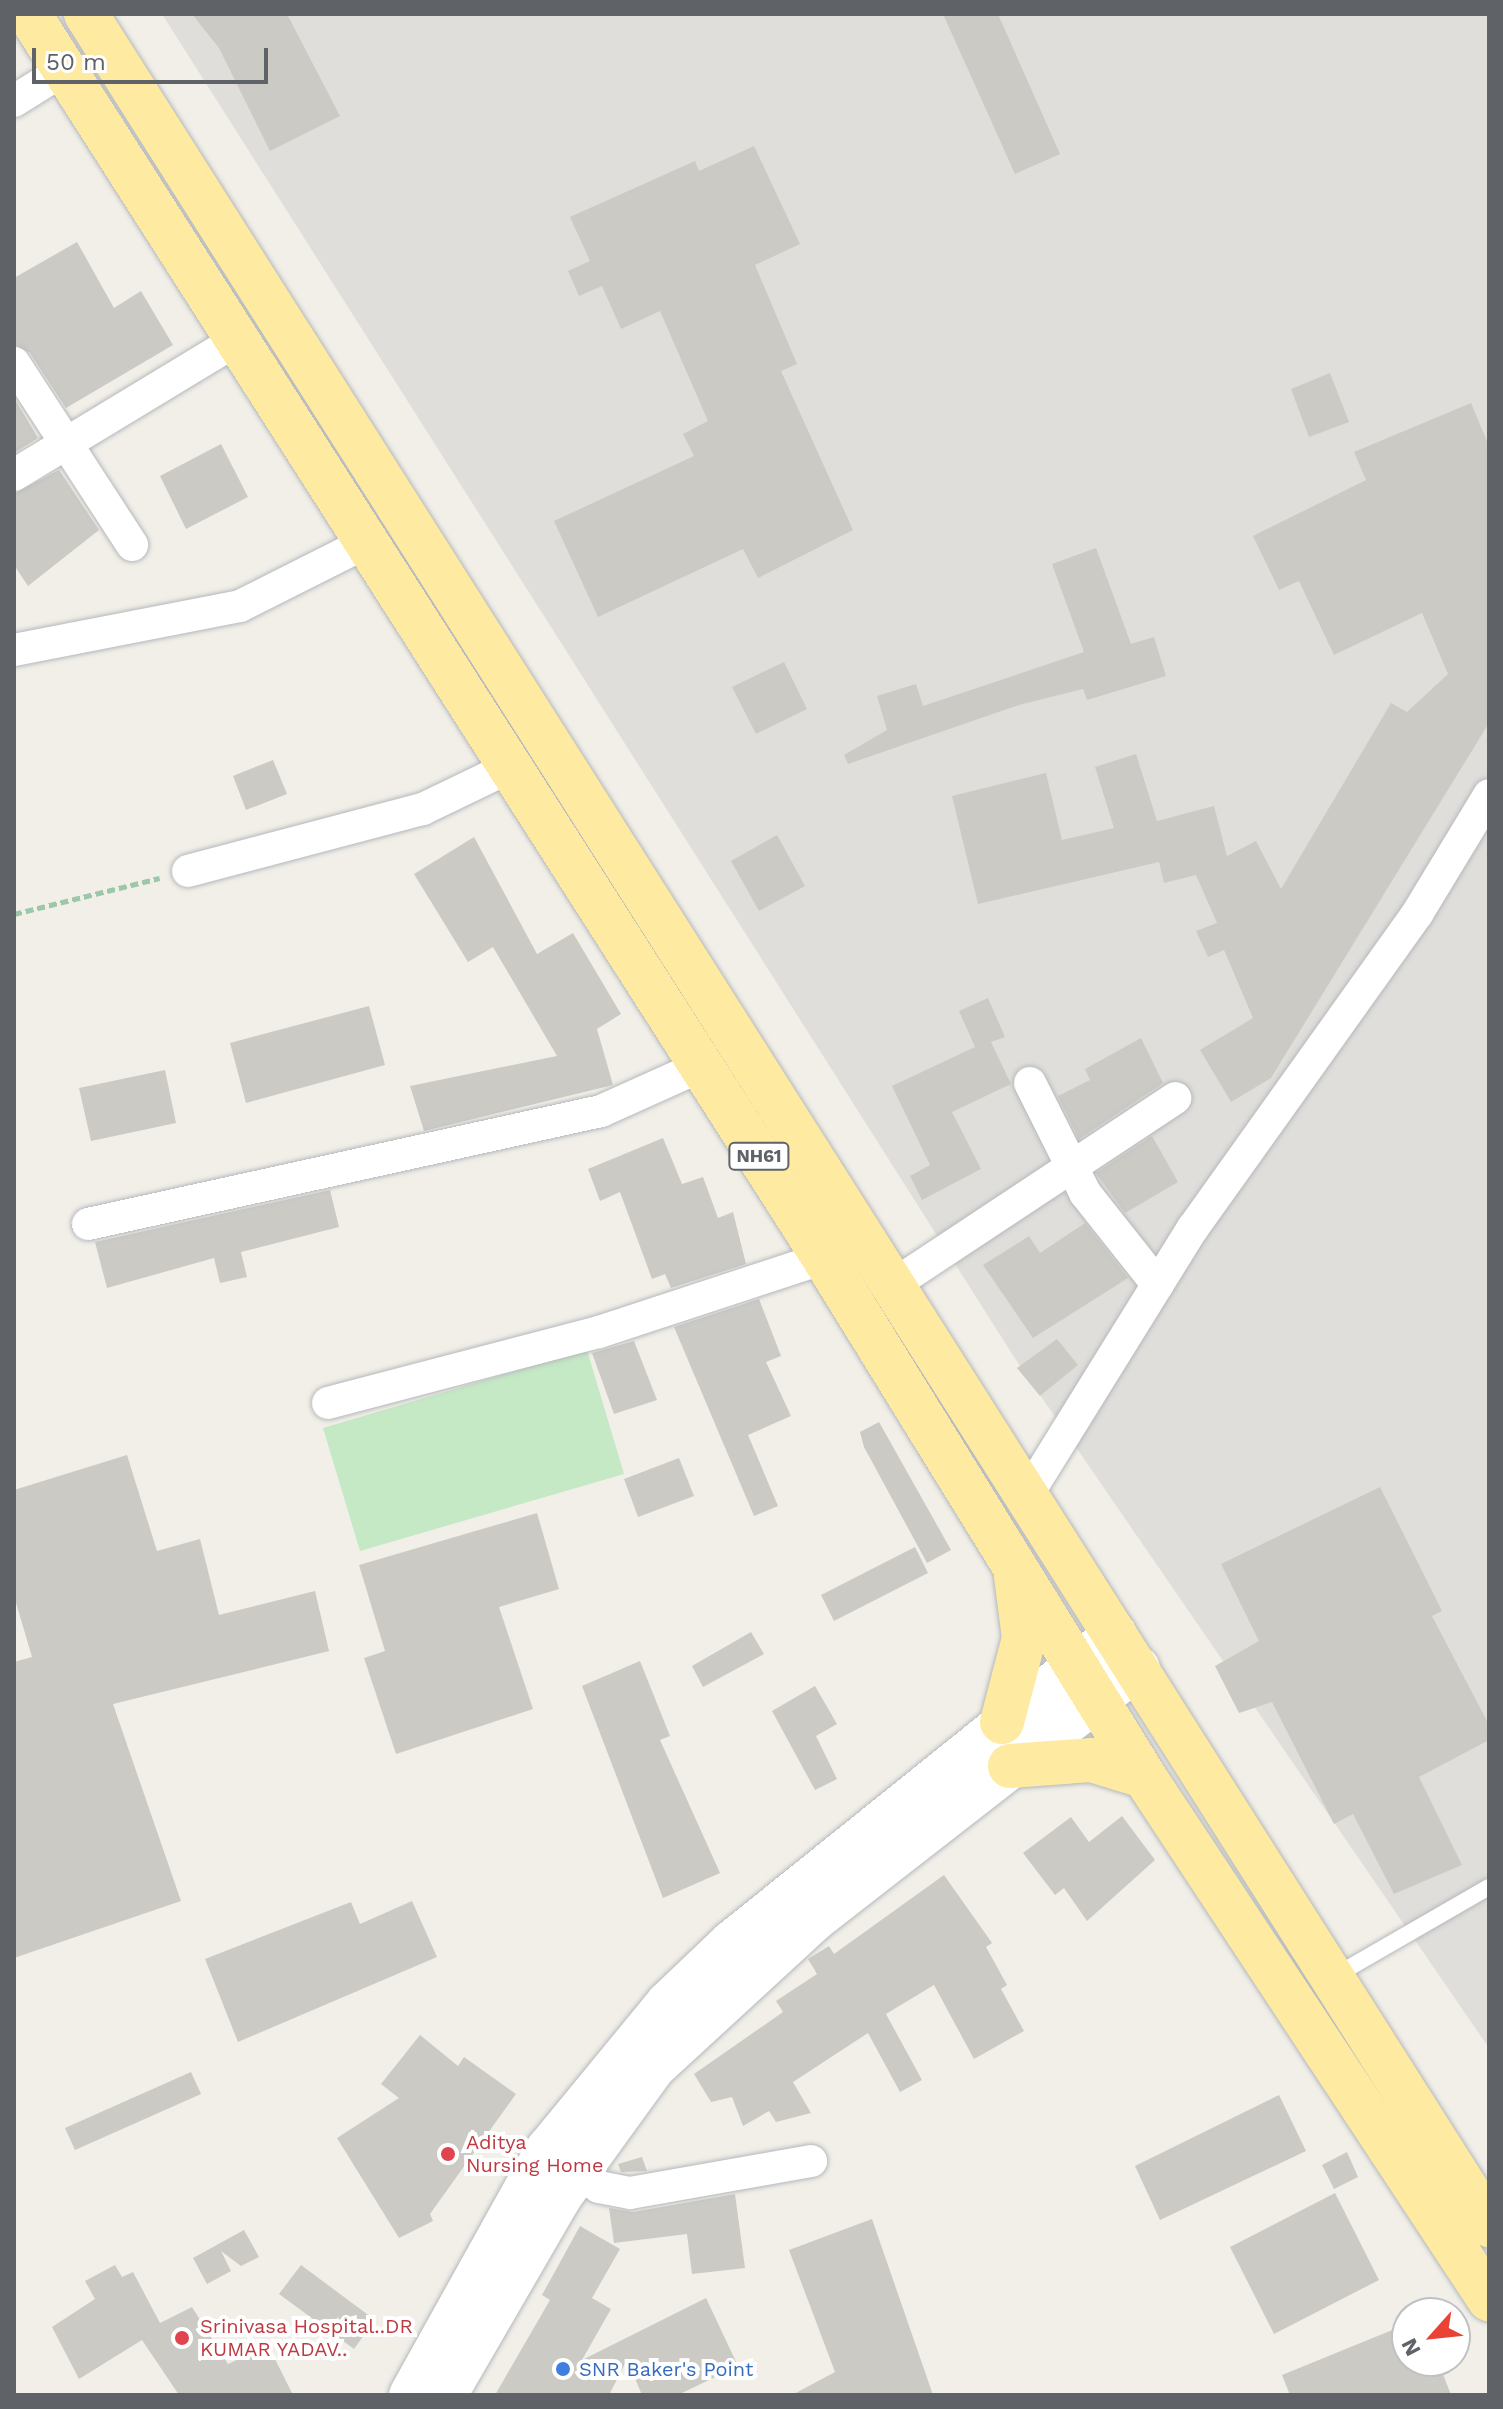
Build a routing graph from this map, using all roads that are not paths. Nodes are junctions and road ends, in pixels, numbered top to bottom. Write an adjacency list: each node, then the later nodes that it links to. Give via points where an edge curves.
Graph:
1 (29, 14): 3 (highway, NH61)
2 (86, 14): 21 (highway, NH61)
3 (65, 69): 4 (street); 5 (highway, NH61)
4 (14, 101)
5 (237, 340): 7 (street); 9 (highway, NH61)
6 (14, 363): 7 (street)
7 (64, 445): 8 (street); 10 (street)
8 (14, 475)
9 (367, 542): 11 (street, via 240,606); 12 (highway, NH61)
10 (132, 545)
11 (14, 650)
12 (510, 767): 14 (street, via 423,809); 15 (highway, NH61)
13 (1489, 795): 22 (street, via 1417,914)
14 (188, 871)
15 (701, 1066): 19 (street, via 601,1111); 20 (highway, NH61)
16 (1030, 1083): 18 (street)
17 (1175, 1098): 18 (street)
18 (1070, 1167): 21 (street); 22 (street)
19 (88, 1224)
20 (824, 1258): 23 (street, via 599,1332); 25 (highway, NH61)
21 (896, 1283): 24 (highway, NH61)
22 (1158, 1285): 24 (street)
23 (328, 1403)
24 (1029, 1492): 26 (highway, NH61)
25 (1010, 1555): 27 (highway, NH61); 28 (highway, via 1024,1638)
26 (1127, 1650): 27 (street); 32 (highway, NH61)
27 (1087, 1680): 28 (street); 29 (street); 30 (highway, NH61)
28 (1002, 1722): 33 (street)
29 (1010, 1766): 30 (highway, via 1091,1760); 33 (street)
30 (1144, 1776): 35 (highway, NH61)
31 (1489, 1887): 32 (lane)
32 (1332, 1978): 34 (highway, NH61)
33 (717, 1980): 36 (street, via 655,2067)
34 (1363, 2028): 35 (highway); 38 (highway, NH61)
35 (1327, 2051): 39 (highway, NH61)
36 (562, 2161): 37 (street, via 630,2193); 40 (street); 41 (street)
37 (811, 2161)
38 (1489, 2225)
39 (1489, 2299)
40 (410, 2395)
41 (446, 2395)

